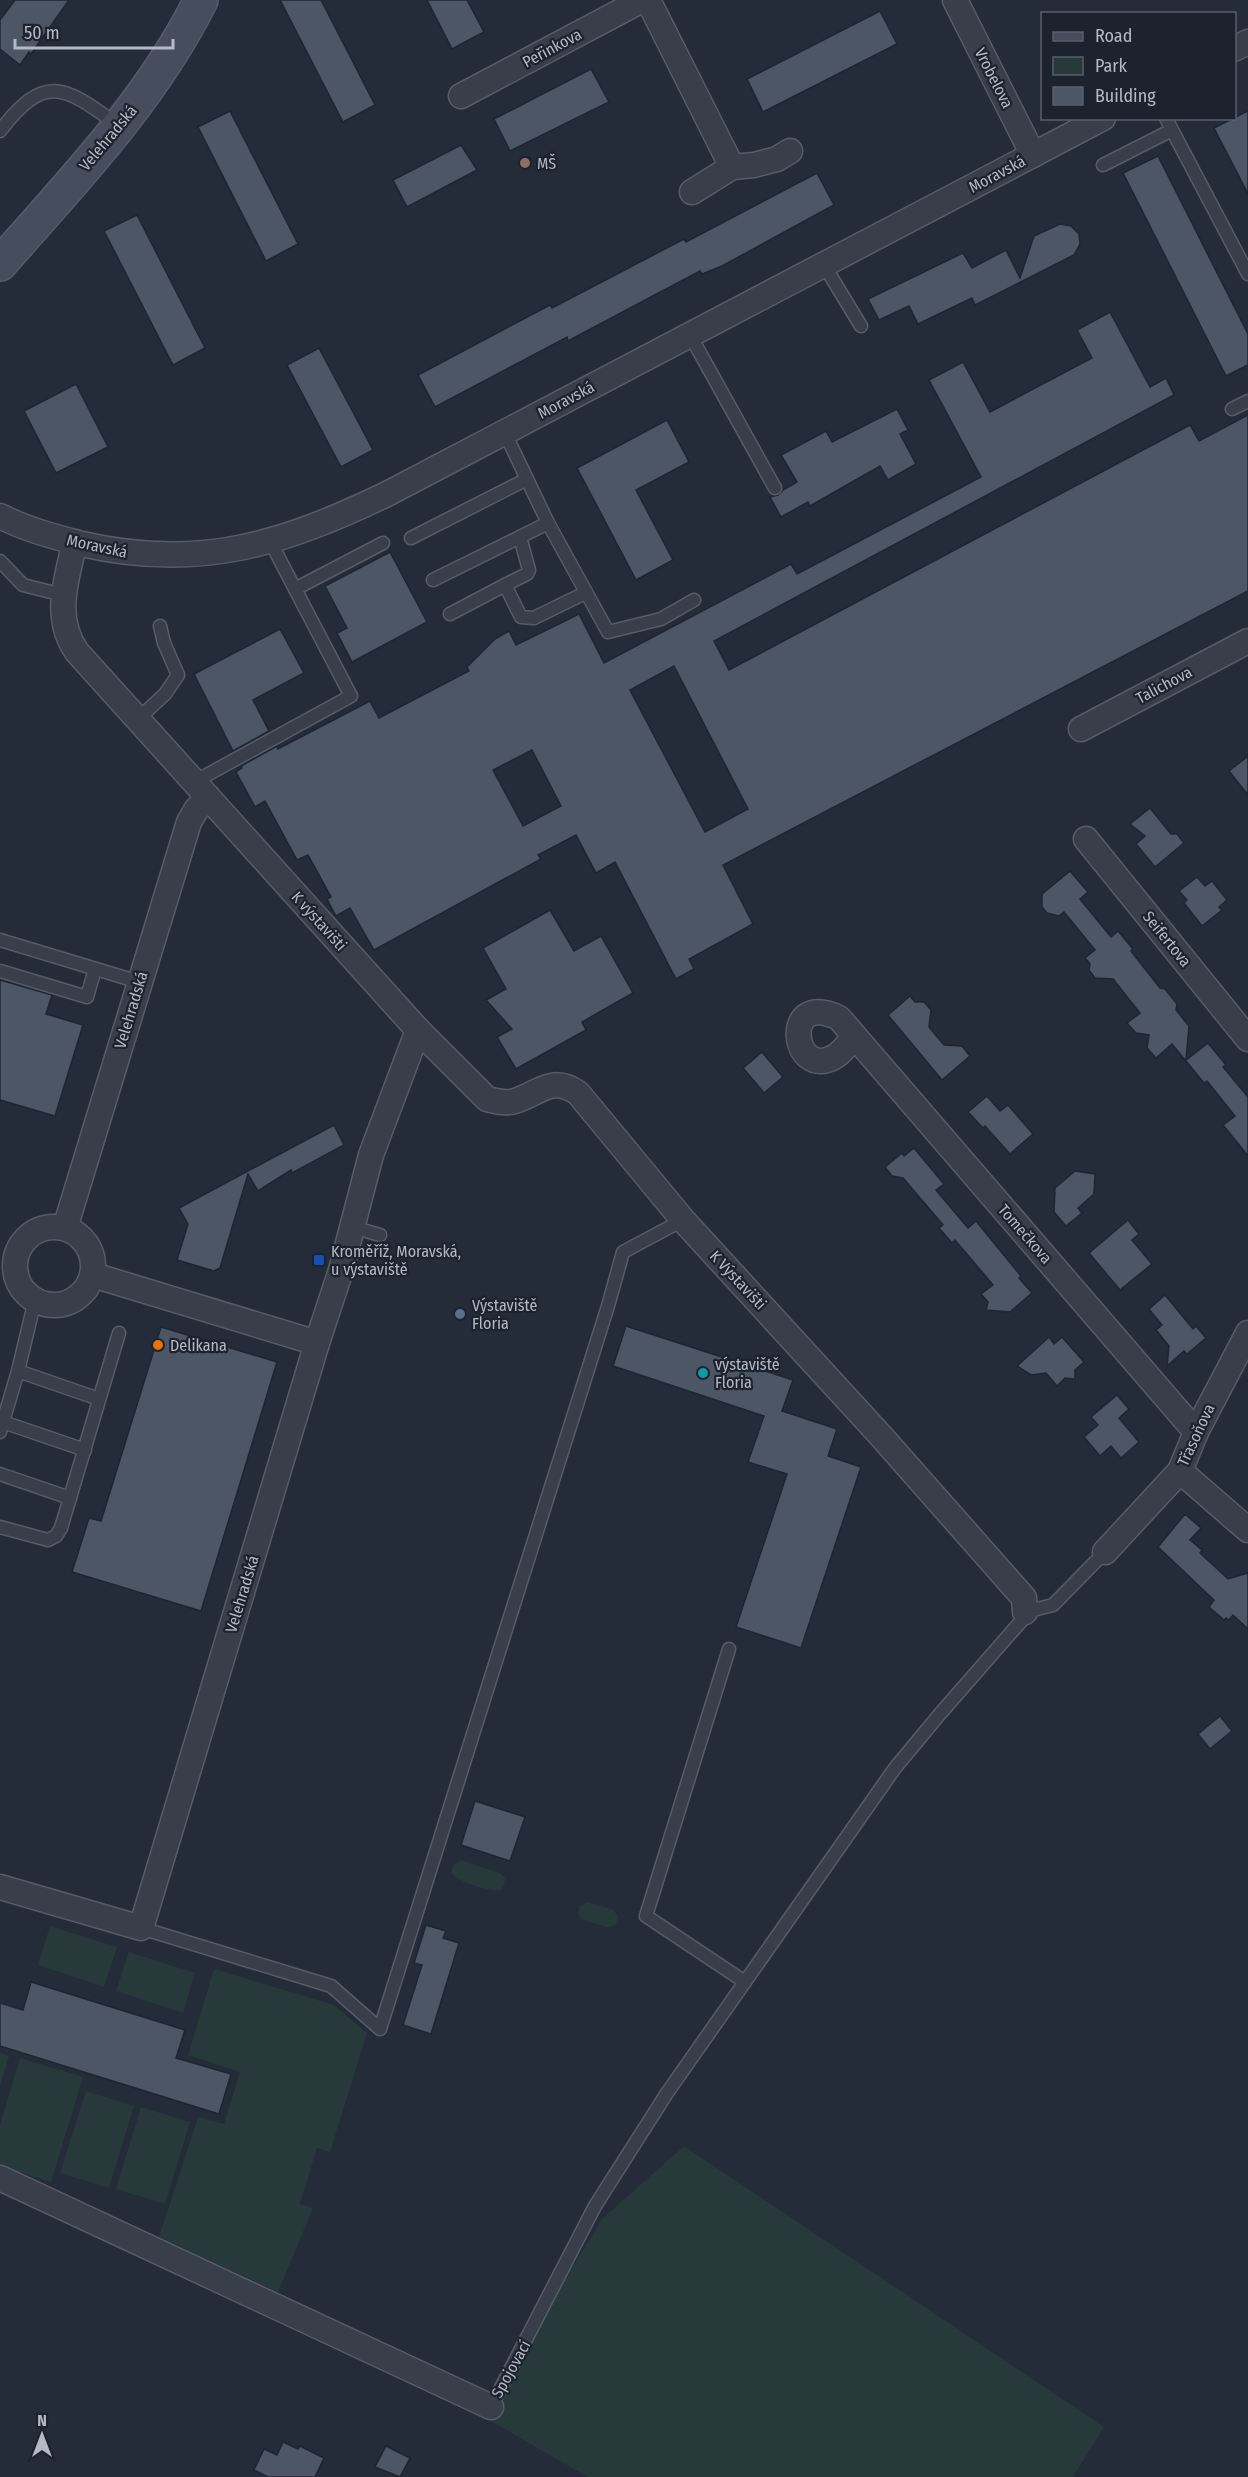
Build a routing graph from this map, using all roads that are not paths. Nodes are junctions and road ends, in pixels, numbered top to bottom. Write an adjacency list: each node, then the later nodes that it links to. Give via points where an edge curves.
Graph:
1 (201, 0): 8 (main road, Velehradská, via 152,85)
2 (642, 0): 5 (street, Peřinkova)
3 (648, 0): 13 (street)
4 (955, 0): 11 (street, Vrobelova)
5 (461, 96)
6 (1099, 120): 11 (street, Moravská)
7 (1169, 124): 12 (lane); 17 (lane)
8 (119, 126): 9 (lane, via 75,96 53,91 21,104); 15 (main road, Velehradská)
9 (0, 131)
10 (790, 152): 13 (street, via 754,165)
11 (1033, 155): 16 (street, Moravská)
12 (1103, 165)
13 (732, 167): 14 (street)
14 (692, 192)
15 (0, 264)
16 (824, 265): 18 (lane); 19 (street, Moravská)
17 (1248, 274)
18 (861, 326)
19 (690, 335): 22 (street, Moravská); 24 (lane)
20 (1248, 400): 21 (lane)
21 (1232, 409)
22 (505, 433): 23 (lane); 29 (street, Moravská, via 341,516)
23 (527, 479): 26 (lane); 28 (lane)
24 (775, 488)
25 (0, 516): 30 (street, Moravská)
26 (548, 523): 27 (lane); 36 (lane)
27 (520, 537): 33 (lane); 34 (lane, via 528,574)
28 (411, 538)
29 (270, 541): 30 (street, Moravská, via 181,556 129,553); 35 (lane)
30 (75, 542): 37 (street, K výstavišti)
31 (383, 543): 35 (lane)
32 (0, 561): 37 (lane, via 23,585)
33 (433, 580)
34 (505, 585): 36 (lane, via 521,617 534,618); 39 (lane)
35 (295, 590): 44 (lane, via 351,696)
36 (585, 593): 38 (lane, via 608,632 660,619)
37 (63, 595): 42 (street, K výstavišti, via 62,611 69,640)
38 (694, 600)
39 (450, 614)
40 (160, 626): 42 (lane, via 178,675 165,694)
41 (1248, 641): 43 (street, Talichova)
42 (137, 720): 44 (street, K výstavišti)
43 (1081, 729)
44 (201, 790): 49 (street, Velehradská); 50 (street, K výstavišti)
45 (1086, 839): 52 (street, Seifertova)
46 (0, 940): 47 (lane)
47 (95, 969): 48 (lane, via 87,996); 49 (lane)
48 (0, 971)
49 (139, 982): 55 (street, Velehradská)
50 (418, 1030): 53 (street, K Výstavišti, via 487,1099 514,1101 547,1085 568,1086 578,1093); 54 (street, via 371,1155)
51 (855, 1037): 66 (street, Tomečkova)
52 (1248, 1039)
53 (683, 1220): 74 (street, K Výstavišti, via 1024,1598); 77 (lane, via 623,1252 380,2029 331,1986)
54 (352, 1227): 56 (lane); 62 (street)
55 (65, 1228): 57 (street, via 37,1230); 58 (street, via 89,1246 94,1260)
56 (380, 1235)
57 (9, 1249): 59 (street, via 16,1279)
58 (93, 1275): 59 (street, via 87,1289 63,1305); 62 (street)
59 (34, 1300): 63 (lane)
60 (119, 1333): 64 (lane)
61 (1248, 1333): 66 (street, Třasoňova)
62 (317, 1343): 77 (street, Velehradská)
63 (18, 1371): 64 (lane); 65 (lane)
64 (99, 1399): 67 (lane)
65 (1, 1427): 67 (lane)
66 (1196, 1432): 68 (street, Třasoňova)
67 (85, 1450): 70 (lane)
68 (1180, 1471): 72 (street); 73 (street, Třasoňova)
69 (0, 1474): 70 (lane)
70 (70, 1498): 71 (lane, via 61,1528 48,1540)
71 (0, 1527)
72 (1248, 1530)
73 (1105, 1552): 74 (lane, via 1053,1605)
74 (1025, 1612): 78 (lane, Spojovací, via 896,1768)
75 (729, 1649): 78 (lane, via 646,1916)
76 (0, 1887): 77 (street)
77 (141, 1928)
78 (745, 1982): 80 (lane, Spojovací, via 667,2093 595,2206)
79 (0, 2178): 80 (street)
80 (491, 2407)

